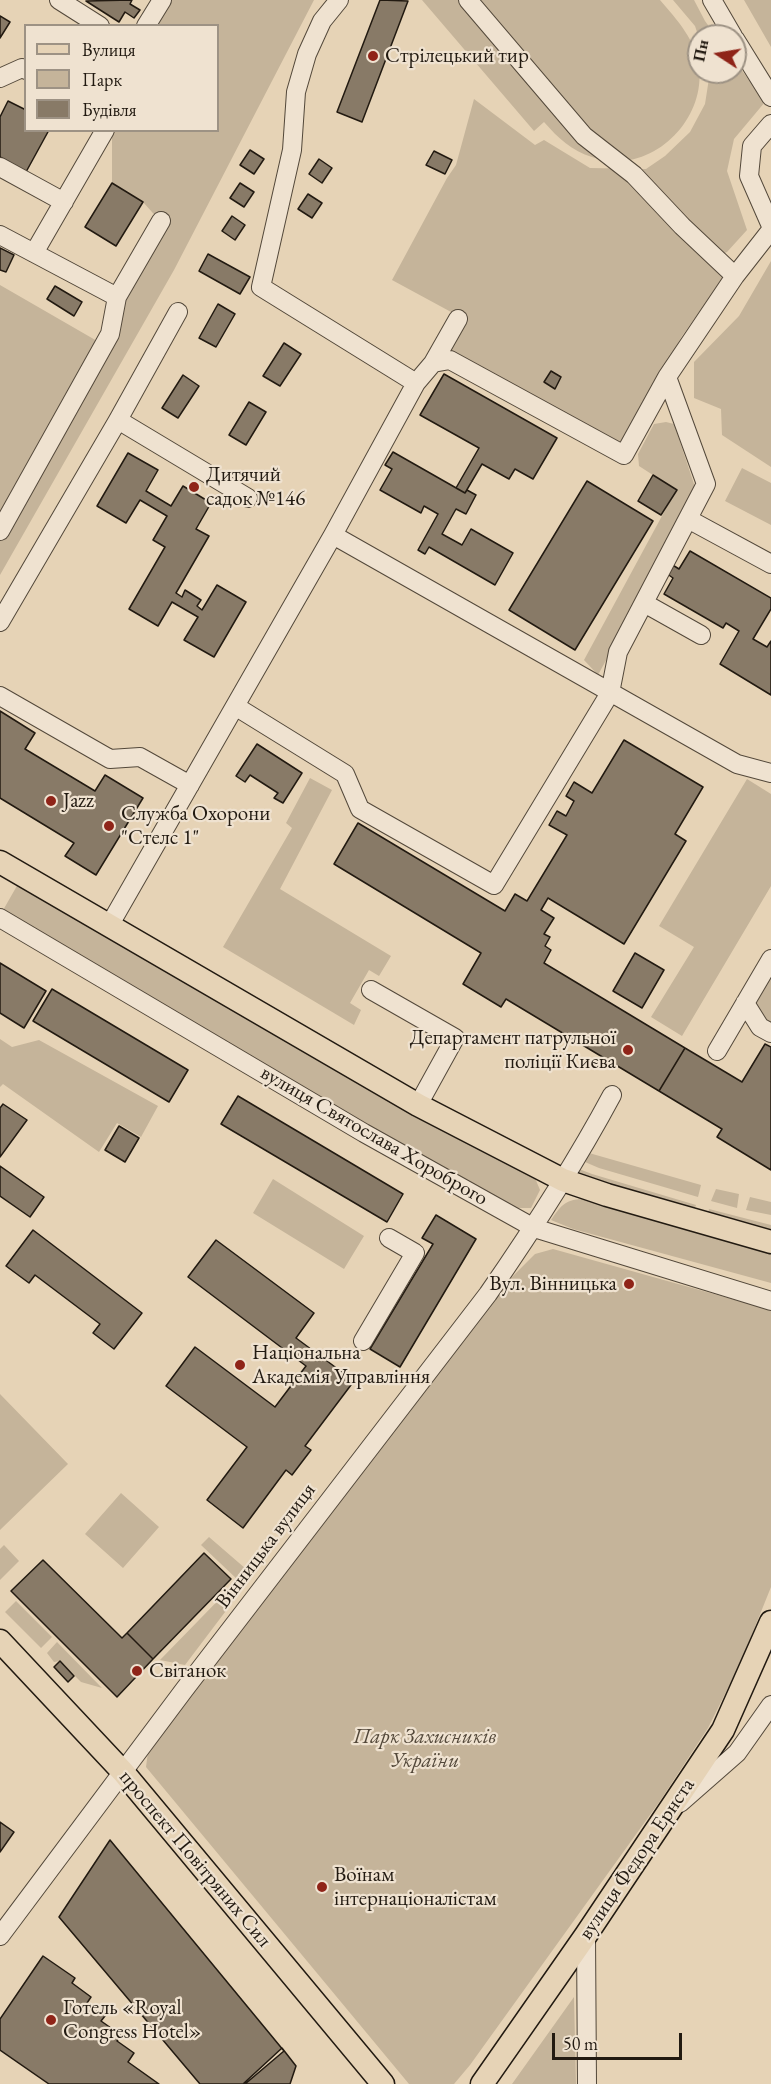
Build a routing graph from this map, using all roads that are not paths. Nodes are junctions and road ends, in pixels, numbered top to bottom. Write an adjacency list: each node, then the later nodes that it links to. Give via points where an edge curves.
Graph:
1 (59, 0): 6 (street)
2 (162, 0): 7 (street)
3 (339, 0): 28 (street, via 322,21 306,54 296,92 290,161 261,287)
4 (468, 0): 22 (street, via 584,136 634,175)
5 (712, 0): 8 (street)
6 (97, 24)
7 (147, 24)
8 (726, 24)
9 (747, 59): 12 (street)
10 (24, 69): 11 (street)
11 (0, 78)
12 (771, 97)
13 (771, 124): 18 (street, via 752,146 749,176)
14 (104, 132): 16 (street)
15 (0, 167): 16 (street)
16 (64, 202): 21 (street)
17 (160, 221): 23 (street)
18 (771, 226)
19 (771, 230): 22 (street)
20 (0, 235): 21 (street)
21 (34, 253): 23 (street)
22 (735, 276): 27 (street)
23 (117, 297): 32 (street, via 110,334)
24 (178, 312): 29 (street)
25 (458, 319): 26 (street)
26 (433, 363): 27 (street, via 450,360 624,455); 28 (street)
27 (667, 377): 31 (street, via 706,484)
28 (416, 383): 33 (street)
29 (118, 420): 30 (street); 36 (street)
30 (248, 498)
31 (688, 519): 34 (street); 35 (street)
32 (0, 531)
33 (333, 535): 38 (street); 40 (street)
34 (771, 564)
35 (644, 603): 37 (street); 38 (street, via 618,652)
36 (0, 622)
37 (701, 635)
38 (610, 693): 40 (street, via 494,885 360,809 345,774 298,735); 41 (street, via 737,765)
39 (0, 696): 42 (street, via 110,759 140,758)
40 (235, 706): 42 (street)
41 (771, 773)
42 (190, 785): 45 (street)
43 (0, 862): 45 (main road)
44 (0, 918): 54 (street, вулиця Святослава Хороброго, via 364,1133)
45 (109, 926): 52 (main road)
46 (771, 959): 48 (street)
47 (371, 990): 52 (street, via 455,1038)
48 (745, 1003): 49 (street, via 760,1027); 50 (street)
49 (771, 1033)
50 (717, 1051)
51 (612, 1095): 53 (street, Вінницька вулиця)
52 (418, 1104): 53 (main road)
53 (563, 1180): 54 (street, Вінницька вулиця); 56 (main road)
54 (534, 1228): 57 (street, вулиця Святослава Хороброго); 62 (street, Вінницька вулиця, via 488,1294)
55 (389, 1238): 58 (street, via 415,1253)
56 (771, 1242)
57 (771, 1301)
58 (363, 1341)
59 (771, 1622): 63 (main road, вулиця Федора Ернста, via 723,1730)
60 (0, 1641): 62 (main road, проспект Повітряних Сил)
61 (771, 1705): 63 (street, via 737,1753)
62 (123, 1772): 65 (street, Вінницька вулиця); 66 (main road, проспект Повітряних Сил)
63 (669, 1812): 64 (main road, вулиця Федора Ернста)
64 (586, 1935): 67 (main road, вулиця Федора Ернста); 68 (street)
65 (0, 1936)
66 (383, 2084)
67 (482, 2084)
68 (587, 2084)

